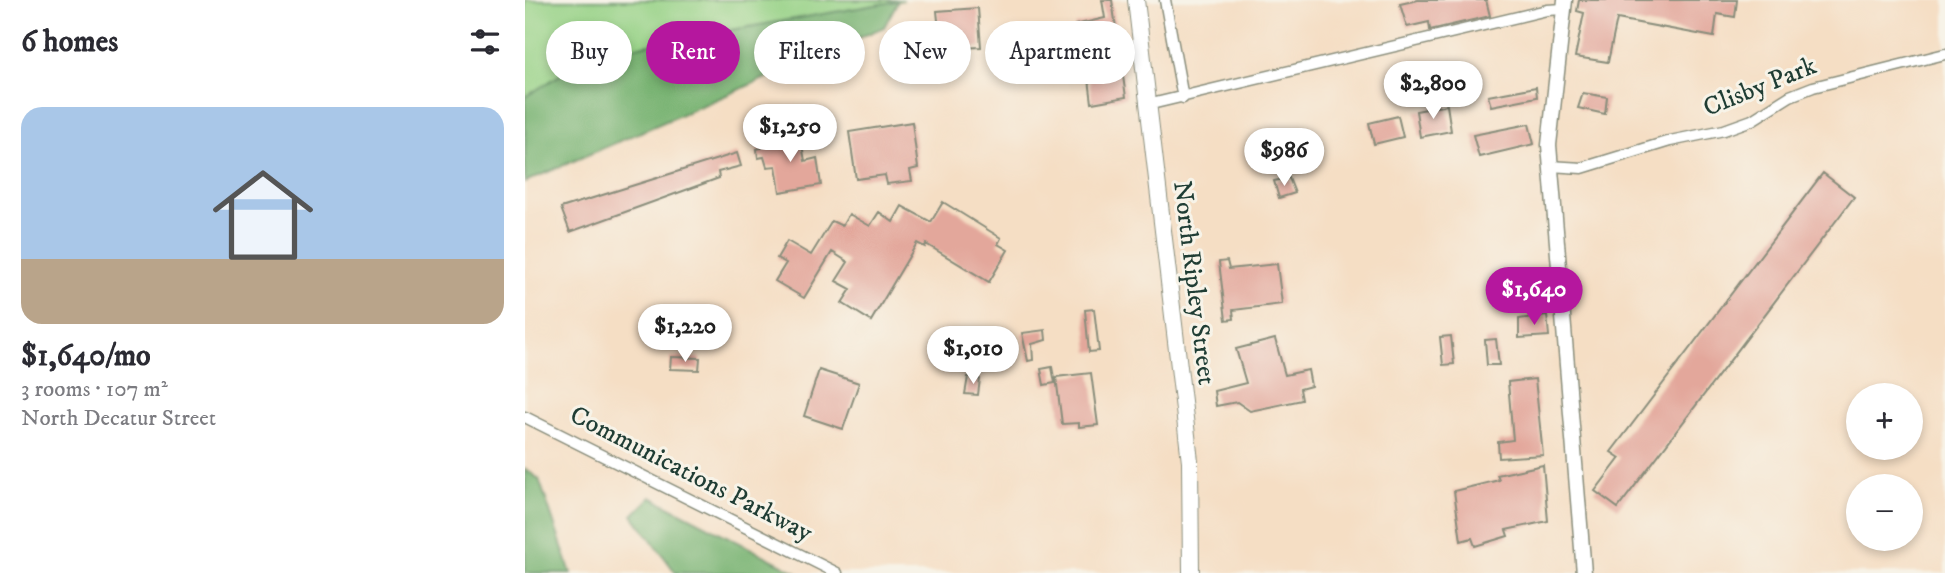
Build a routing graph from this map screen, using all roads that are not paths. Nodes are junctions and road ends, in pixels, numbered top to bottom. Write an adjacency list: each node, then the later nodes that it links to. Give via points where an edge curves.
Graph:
1 (1136, 0): 6 (main road, North Ripley Street)
2 (1165, 0): 5 (street)
3 (1564, 4): 5 (street); 7 (street, via 1550,120)
4 (1945, 54): 7 (street, Clisby Park, via 1813,87 1724,130 1582,168)
5 (1183, 98): 6 (street)
6 (1147, 106): 10 (main road, North Ripley Street, via 1190,461)
7 (1550, 166): 11 (street)
8 (525, 417): 9 (street, Communications Parkway)
9 (837, 573)
10 (1191, 573)
11 (1584, 573)

